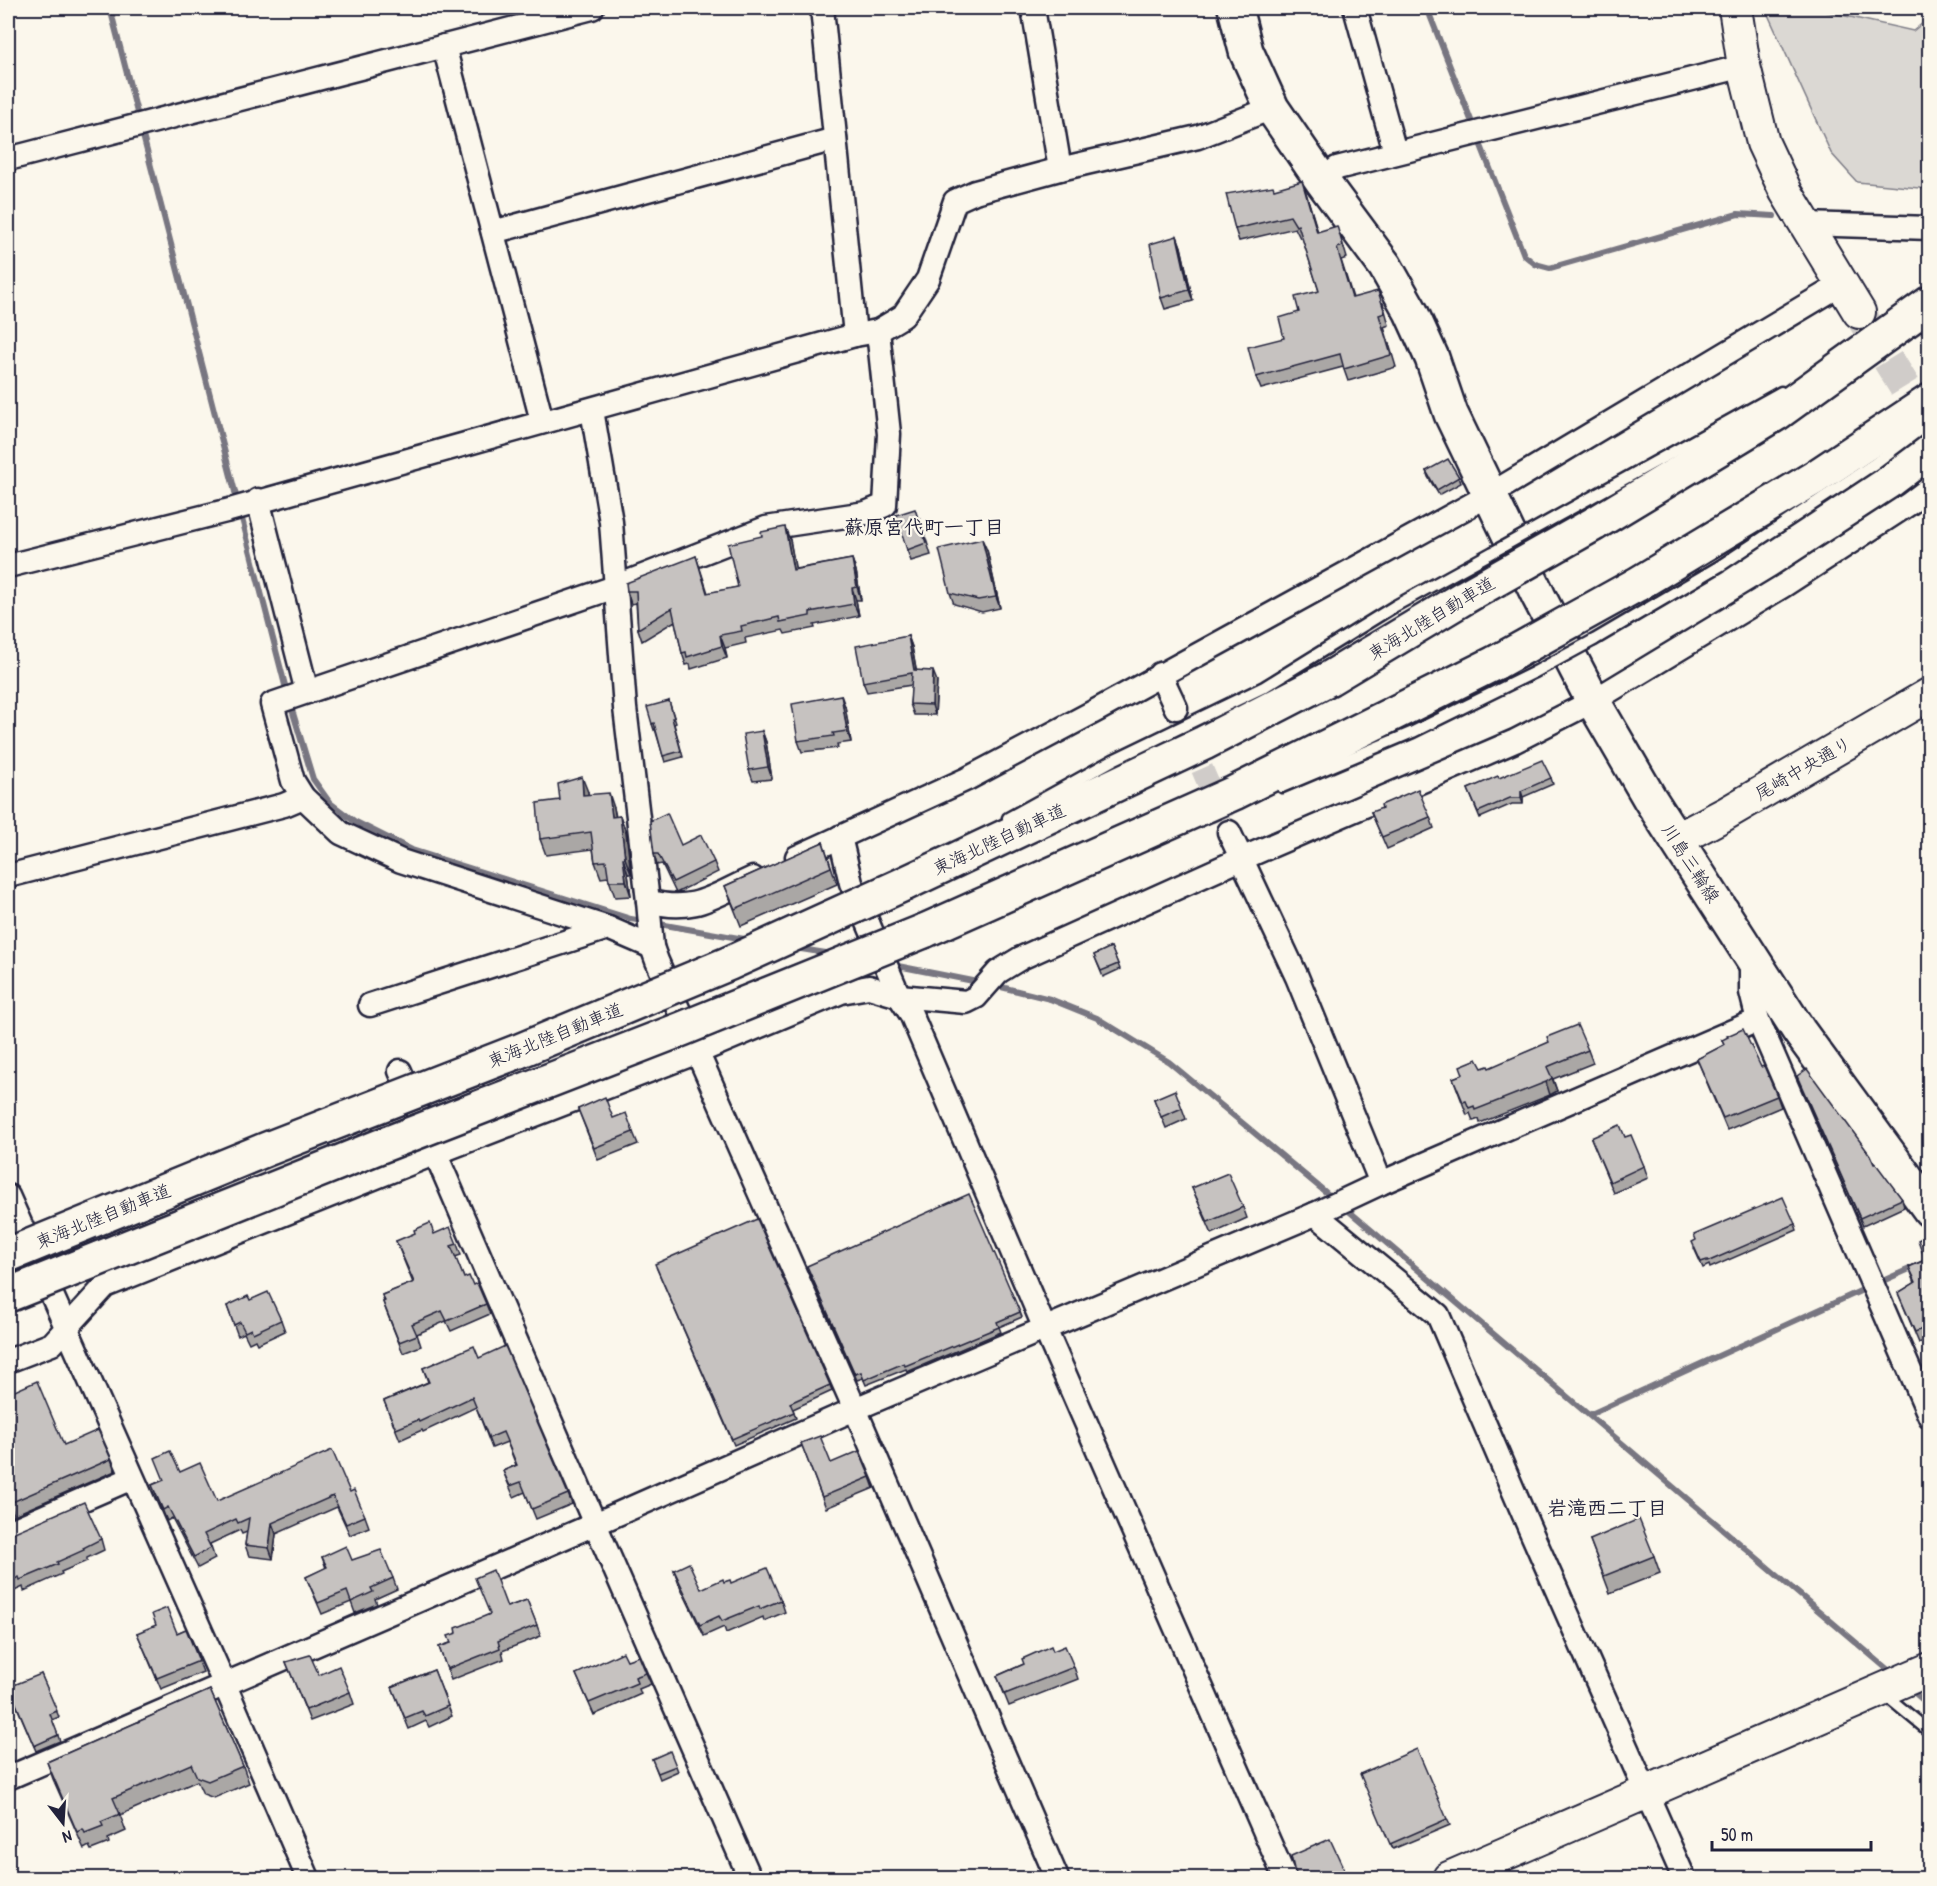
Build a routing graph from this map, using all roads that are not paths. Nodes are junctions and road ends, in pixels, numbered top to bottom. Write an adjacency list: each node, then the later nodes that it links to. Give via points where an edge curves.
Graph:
1 (592, 8): 7 (street)
2 (822, 8): 10 (street)
3 (1033, 8): 13 (street)
4 (1235, 8): 9 (main road, 川島三輪線, via 1246,51)
5 (1355, 8): 11 (street)
6 (1735, 8): 8 (street)
7 (444, 46): 12 (street); 17 (street)
8 (1744, 66): 11 (street); 15 (street, via 1763,143)
9 (1272, 108): 13 (street, via 1198,137); 14 (main road, 川島三輪線)
10 (835, 139): 17 (street); 23 (street)
11 (1395, 152): 14 (street, via 1337,168)
12 (8, 159)
13 (1060, 169): 22 (street, via 955,201 928,279 903,316)
14 (1322, 181): 29 (main road, 川島三輪線, via 1384,266 1411,312 1451,414)
15 (1804, 224): 16 (street); 18 (street)
16 (1929, 228)
17 (493, 232): 26 (street)
18 (1842, 284): 20 (street); 29 (street)
19 (1929, 303): 21 (main road, 東海北陸自動車道)
20 (1859, 312)
21 (1893, 329): 41 (lane, bridge, via 1395,606 1264,687 1113,760); 49 (main road, 東海北陸自動車道, bridge, via 1776,414 1330,678 1204,743)
22 (878, 330): 23 (street); 32 (street, via 889,434 885,505 866,513 766,528)
23 (855, 335): 25 (street)
24 (1929, 401): 46 (main road, bridge, via 1814,478 1636,585 1497,662 1244,788)
25 (592, 410): 26 (street); 32 (street, via 611,522)
26 (542, 421): 30 (street)
27 (1929, 422): 38 (lane, bridge, via 1874,464 1720,566 1594,640 1413,732)
28 (1929, 488): 36 (street, via 1784,586)
29 (1489, 495): 33 (street); 36 (main road, 川島三輪線)
30 (258, 500): 31 (street); 35 (street)
31 (8, 566)
32 (615, 587): 35 (street); 50 (street)
33 (1160, 674): 37 (street); 43 (street, via 967,779)
34 (1929, 694): 45 (street, 尾崎中央通り)
35 (294, 697): 39 (street, via 272,704 293,781)
36 (1593, 701): 45 (main road, 川島三輪線); 47 (street, via 1515,741)
37 (1176, 708)
38 (1271, 791)
39 (303, 797): 48 (street); 51 (street, via 341,833 401,861)
40 (1230, 807): 46 (lane)
41 (999, 823)
42 (1229, 832): 47 (street)
43 (840, 837): 50 (street, via 694,905); 54 (street, via 851,883)
44 (980, 837): 49 (lane)
45 (1676, 840): 53 (main road, 川島三輪線)
46 (1125, 842): 65 (main road, bridge, via 924,931)
47 (1240, 859): 54 (street, via 1021,958 998,972 976,997 966,1002); 60 (street, via 1297,977)
48 (8, 876)
49 (917, 877): 64 (main road, 東海北陸自動車道, bridge, via 730,963)
50 (649, 907): 52 (street)
51 (608, 928): 52 (street); 55 (street)
52 (652, 943): 57 (street)
53 (1751, 957): 56 (street, via 1751,992); 63 (main road, 川島三輪線, via 1799,1031)
54 (896, 988): 57 (street, via 841,992); 67 (street, via 911,1014)
55 (370, 1005)
56 (1758, 1020): 60 (street); 70 (street)
57 (698, 1052): 59 (street); 69 (street)
58 (400, 1071): 59 (street)
59 (436, 1153): 66 (street, via 105,1286); 72 (street)
60 (1381, 1182): 62 (street)
61 (8, 1196): 66 (street)
62 (1330, 1207): 67 (street); 79 (street, via 1438,1314)
63 (1929, 1209)
64 (8, 1255)
65 (8, 1295)
66 (67, 1328): 68 (street, via 52,1344); 71 (street)
67 (1045, 1329): 69 (street); 83 (street)
68 (8, 1361)
69 (855, 1409): 72 (street); 82 (street)
70 (1929, 1417)
71 (132, 1478): 73 (street); 75 (street)
72 (594, 1524): 75 (street); 81 (street)
73 (8, 1532)
74 (1923, 1672): 76 (street)
75 (224, 1683): 78 (street); 80 (street)
76 (1883, 1689): 77 (lane); 79 (street)
77 (1929, 1732)
78 (8, 1778)
79 (1647, 1792): 84 (street); 85 (street)
80 (308, 1878)
81 (750, 1878)
82 (1057, 1878)
83 (1286, 1878)
84 (1449, 1878)
85 (1684, 1878)

